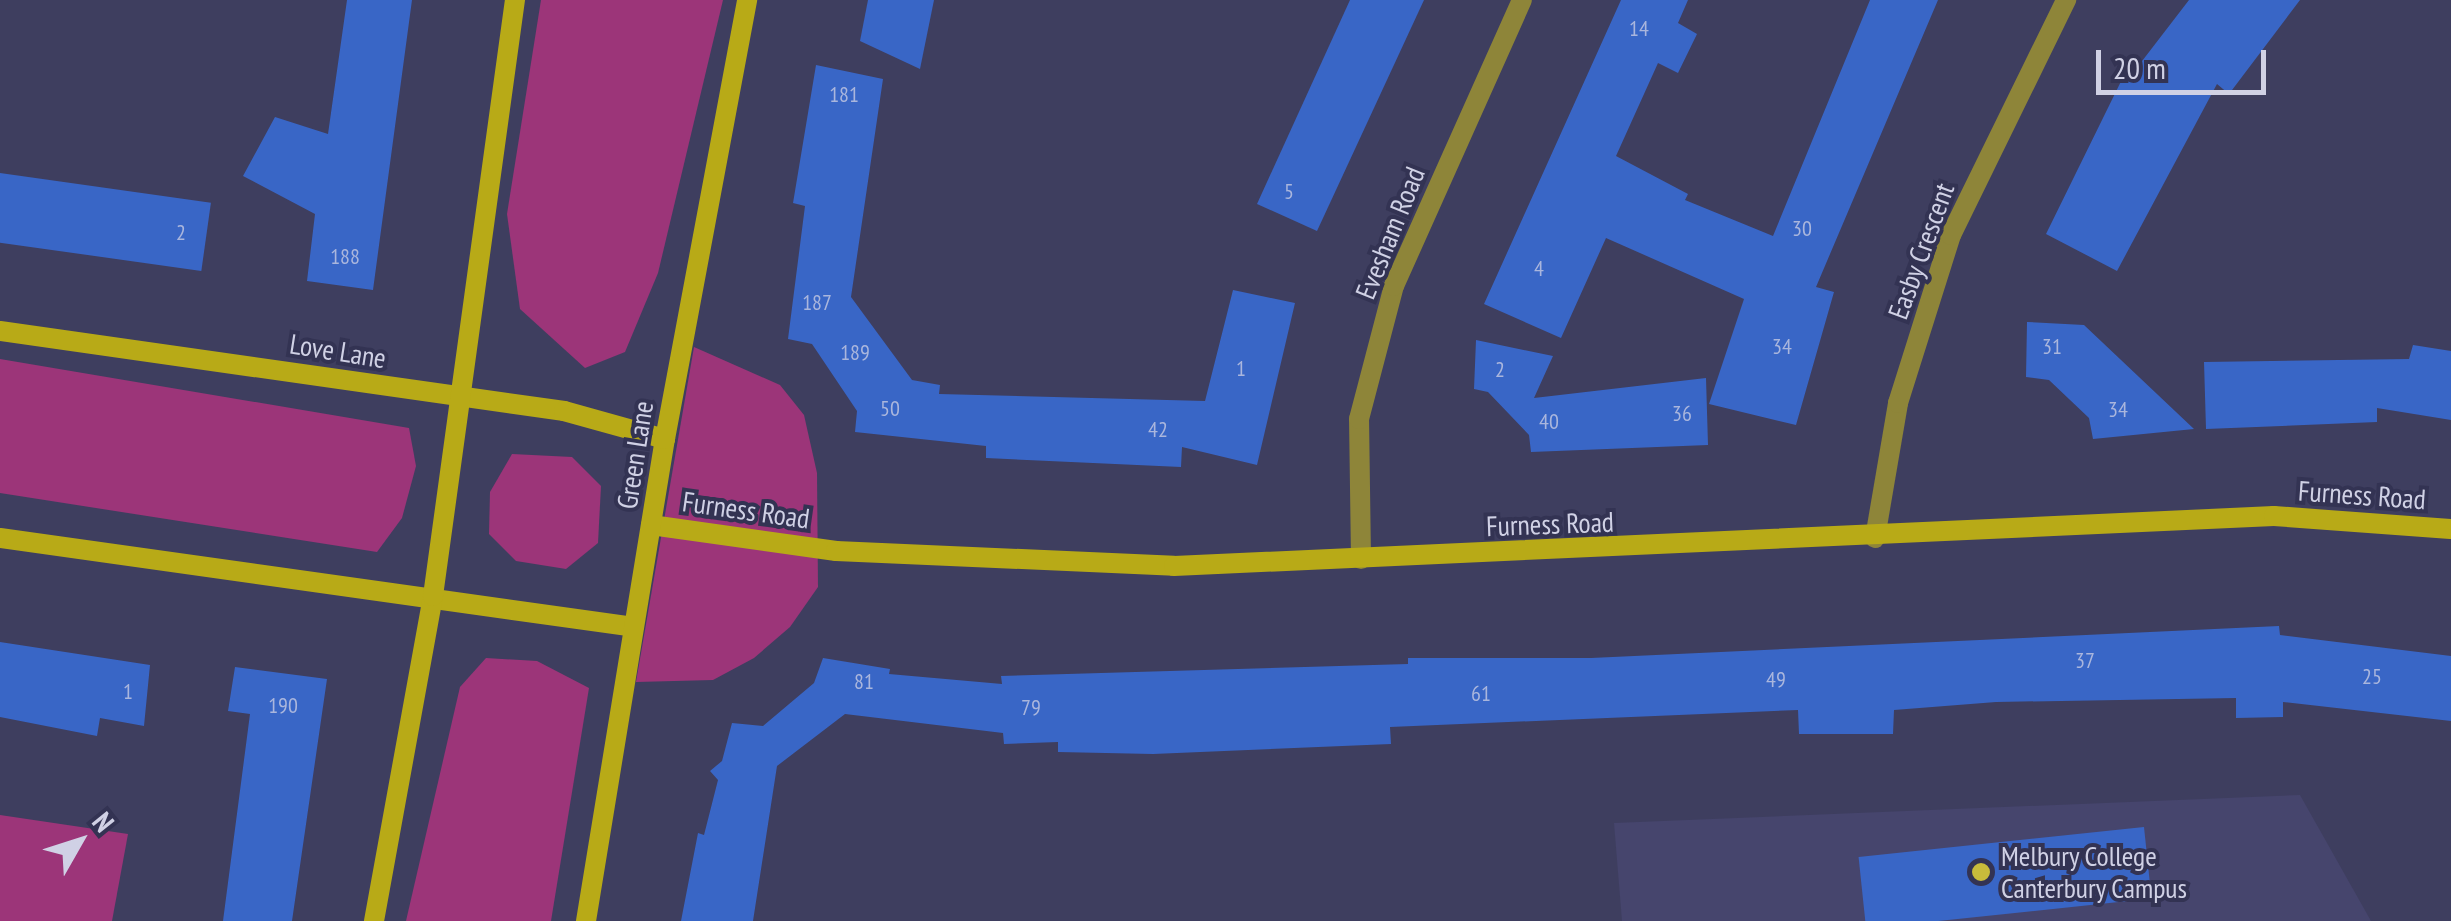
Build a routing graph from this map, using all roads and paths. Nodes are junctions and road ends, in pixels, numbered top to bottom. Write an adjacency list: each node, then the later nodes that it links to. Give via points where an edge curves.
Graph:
1 (516, 0): 6 (street)
2 (747, 0): 7 (street, Green Lane)
3 (1522, 0): 12 (street, Evesham Road, via 1394,286 1359,419)
4 (2066, 0): 11 (street, Easby Crescent, via 1951,235 1898,403)
5 (0, 332): 6 (street, Love Lane)
6 (461, 398): 7 (street, Love Lane, via 564,411); 13 (street)
7 (664, 439): 8 (street, Green Lane)
8 (652, 525): 12 (street, Furness Road, via 856,552 1174,566); 14 (street, Green Lane)
9 (2451, 529): 11 (street, Furness Road, via 2274,516)
10 (0, 538): 13 (street)
11 (1875, 538): 12 (street, Furness Road)
12 (1361, 559)
13 (433, 596): 14 (street); 15 (street)
14 (634, 628): 16 (street, Green Lane)
15 (374, 921)
16 (586, 921)

